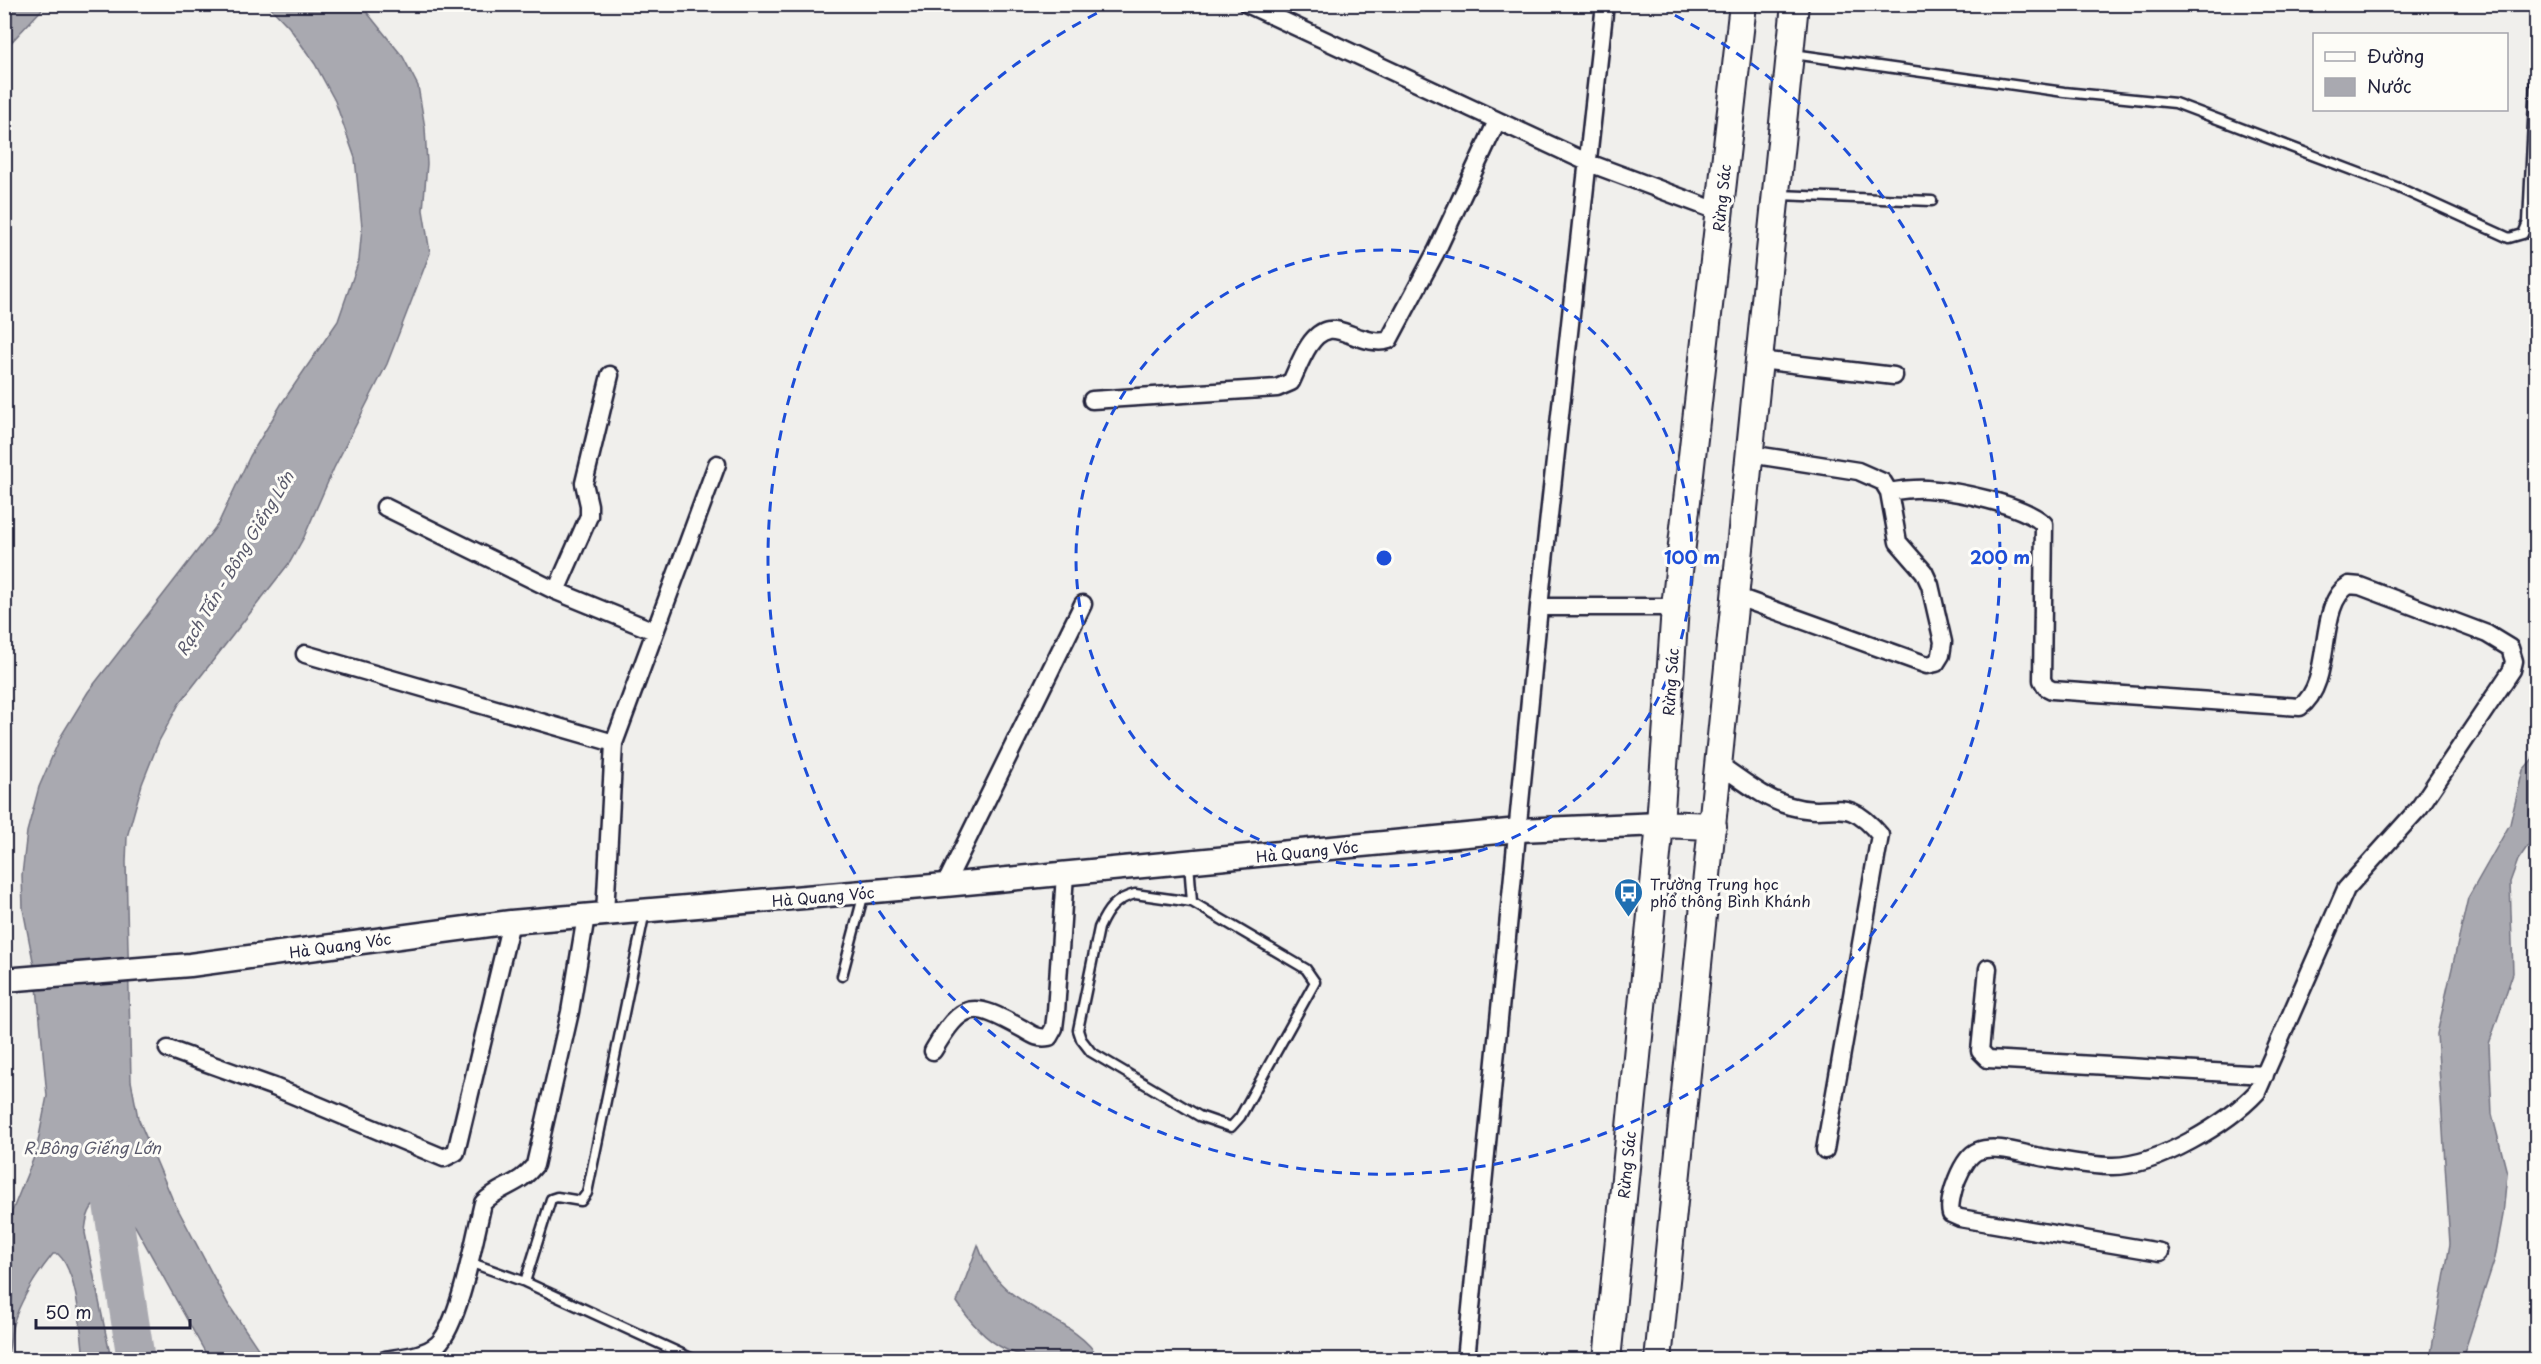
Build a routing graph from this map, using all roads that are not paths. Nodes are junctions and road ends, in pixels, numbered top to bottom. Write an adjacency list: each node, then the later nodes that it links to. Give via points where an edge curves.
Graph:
1 (1247, 4): 7 (street)
2 (1605, 4): 8 (street)
3 (1743, 4): 11 (main road, Rừng Sác)
4 (1795, 4): 5 (main road)
5 (1790, 54): 6 (lane, via 2175,104 2398,188 2509,238 2523,234 2528,222); 9 (main road)
6 (2536, 60)
7 (1497, 121): 8 (street); 15 (street, via 1437,250 1389,340 1368,341 1330,329 1314,337 1291,382 1277,388)
8 (1589, 163): 11 (street); 24 (street)
9 (1775, 195): 10 (lane); 12 (main road)
10 (1932, 201)
11 (1720, 212): 23 (main road, Rừng Sác)
12 (1759, 360): 14 (street); 16 (main road)
13 (610, 375): 20 (street, via 584,483 589,516)
14 (1894, 376)
15 (1092, 400)
16 (1749, 454): 18 (street, via 1858,471 1874,476); 21 (main road)
17 (717, 464): 25 (street)
18 (1889, 492): 21 (street, via 1898,542 1930,585 1943,642 1936,663 1927,665); 45 (street, via 1943,491 2029,514 2044,524 2042,680 2052,690 2300,707 2308,701 2318,676 2336,598 2349,585 2487,634 2510,648 2512,670 2424,800 2346,889)
19 (385, 507): 20 (street)
20 (556, 591): 25 (street)
21 (1735, 596): 28 (main road)
22 (1083, 604): 34 (street)
23 (1664, 606): 24 (street); 29 (main road, Rừng Sác)
24 (1539, 607): 31 (street)
25 (654, 631): 27 (street)
26 (305, 654): 27 (street)
27 (614, 743): 38 (street)
28 (1718, 764): 30 (main road); 46 (street, via 1766,796 1789,806 1860,813 1881,835)
29 (1651, 824): 30 (main road); 31 (street, Hà Quang Vóc); 53 (main road, Rừng Sác)
30 (1713, 826): 54 (main road)
31 (1519, 830): 32 (street, Hà Quang Vóc); 52 (street)
32 (1190, 862): 33 (street, Hà Quang Vóc); 36 (lane)
33 (1065, 874): 34 (street, Hà Quang Vóc); 44 (street, via 1056,1012 1049,1037 1040,1038 994,1013 972,1008 961,1012)
34 (945, 885): 35 (street, Hà Quang Vóc)
35 (864, 892): 37 (street, Hà Quang Vóc); 41 (lane)
36 (1192, 902): 36 (lane, via 1296,963 1315,981 1246,1108 1231,1127 1199,1116 1090,1052 1078,1030 1099,928 1106,912 1121,897 1135,894)
37 (645, 910): 38 (street, Hà Quang Vóc); 49 (lane, via 587,1193 581,1201 551,1199)
38 (595, 915): 39 (street, Hà Quang Vóc); 48 (street, via 535,1165 524,1179 493,1193 483,1203)
39 (511, 922): 42 (street, Hà Quang Vóc, via 190,965); 43 (street, via 456,1152 451,1156 444,1158 274,1087)
40 (1988, 968): 45 (street, via 1980,1051 1988,1059)
41 (842, 976)
42 (4, 980)
43 (168, 1049)
44 (933, 1051)
45 (2265, 1075): 47 (street, via 2246,1104 2166,1153 2140,1161 2115,1166 1993,1149 1978,1151 1966,1159 1948,1204 1950,1214 1960,1218)
46 (1825, 1149)
47 (2160, 1252)
48 (469, 1262): 49 (lane); 50 (street, via 447,1331 438,1344 424,1352)
49 (525, 1282): 51 (lane)
50 (385, 1359)
51 (695, 1359)
52 (1466, 1359)
53 (1606, 1359)
54 (1658, 1359)

